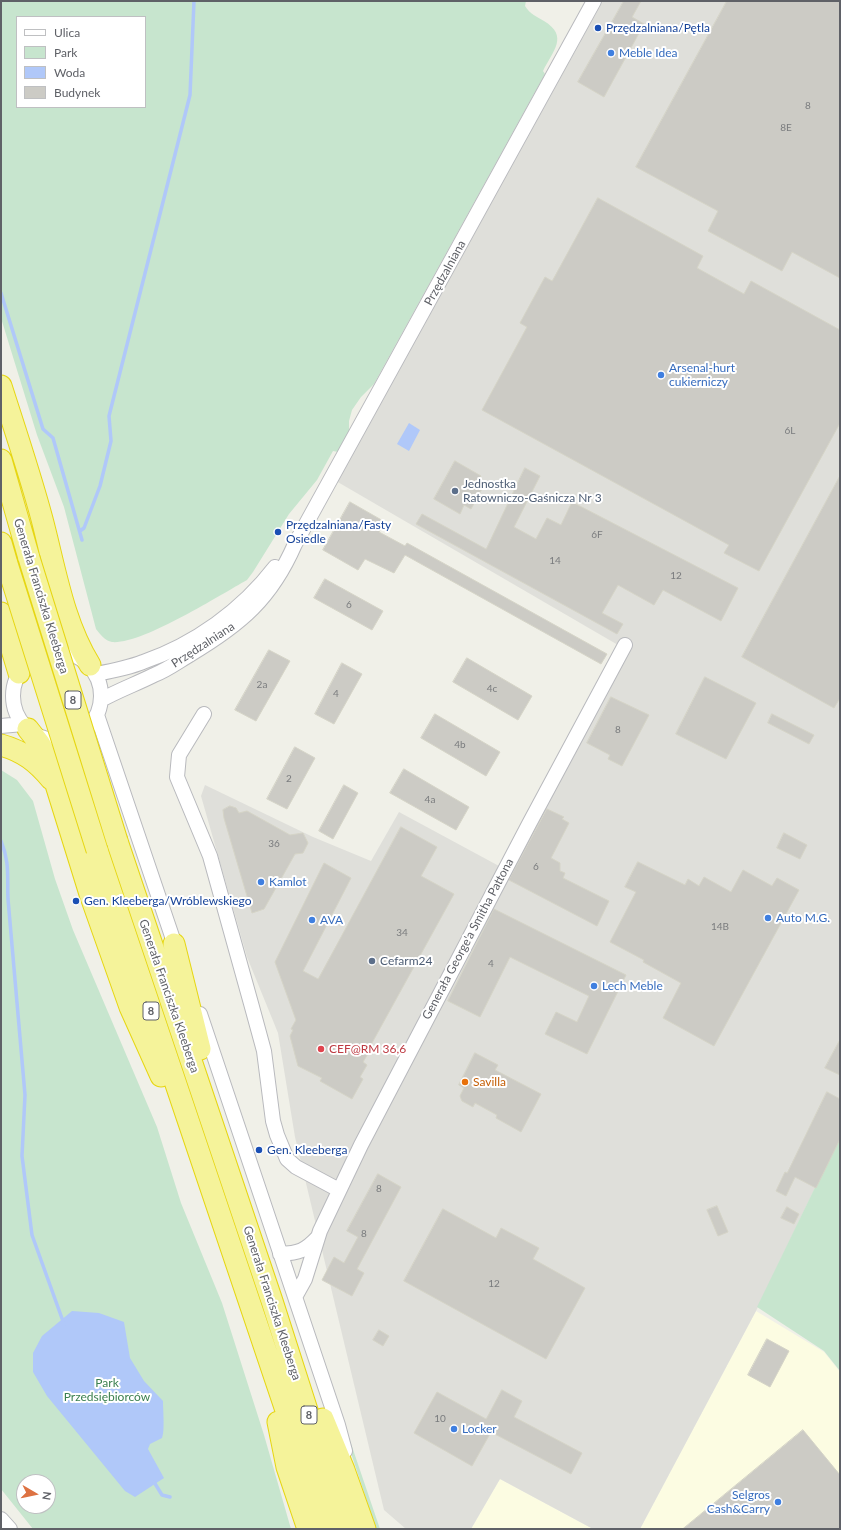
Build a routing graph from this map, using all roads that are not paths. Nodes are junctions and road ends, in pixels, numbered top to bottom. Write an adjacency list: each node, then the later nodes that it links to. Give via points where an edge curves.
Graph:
1 (594, 1): 5 (street, Przędzalniana)
2 (1, 386): 8 (highway, via 37,501 70,626 79,648)
3 (1, 460): 19 (highway, Generała Franciszka Kleeberga / 8, bridge, via 117,841)
4 (1, 543): 20 (highway, Generała Franciszka Kleeberga / 8, bridge, via 97,850)
5 (295, 544): 8 (street, Przędzalniana, via 258,589 213,627 143,663); 11 (street, Przędzalniana, via 286,566 266,595 224,634 155,675 125,686)
6 (1, 613): 9 (highway)
7 (625, 645): 21 (street, Generała George'a Smitha Pattona, via 525,831)
8 (93, 670): 9 (street, via 70,653 46,652 26,664); 11 (street, via 100,687)
9 (16, 681): 10 (street); 15 (street, via 15,711)
10 (1, 697)
11 (101, 700): 12 (street)
12 (97, 714): 15 (street, via 91,724 72,738 48,739); 18 (street)
13 (204, 714): 21 (street, via 179,755 177,777 210,856 264,1051 273,1121 287,1159 296,1167)
14 (1, 726): 15 (street)
15 (25, 727): 17 (highway, via 44,751)
16 (1, 745): 17 (highway, via 31,759)
17 (55, 784): 20 (highway, via 130,1007 160,1074 184,1140)
18 (174, 944): 19 (highway); 23 (street, via 206,1031)
19 (224, 1157): 25 (highway, Generała Franciszka Kleeberga / 8)
20 (206, 1172): 26 (highway, Generała Franciszka Kleeberga / 8)
21 (339, 1190): 22 (street, Generała George'a Smitha Pattona)
22 (318, 1237): 23 (street, Generała George'a Smitha Pattona, via 309,1247 298,1253); 24 (street, Generała George'a Smitha Pattona, via 306,1279)
23 (280, 1254): 24 (street)
24 (295, 1297): 32 (street, via 338,1425)
25 (272, 1301): 31 (highway, Generała Franciszka Kleeberga / 8); 32 (highway, via 299,1358)
26 (264, 1350): 29 (highway, via 287,1467); 30 (highway, Generała Franciszka Kleeberga / 8)
27 (1, 1518): 28 (street)
28 (10, 1529)
29 (308, 1529)
30 (326, 1529)
31 (345, 1529)
32 (366, 1529)

